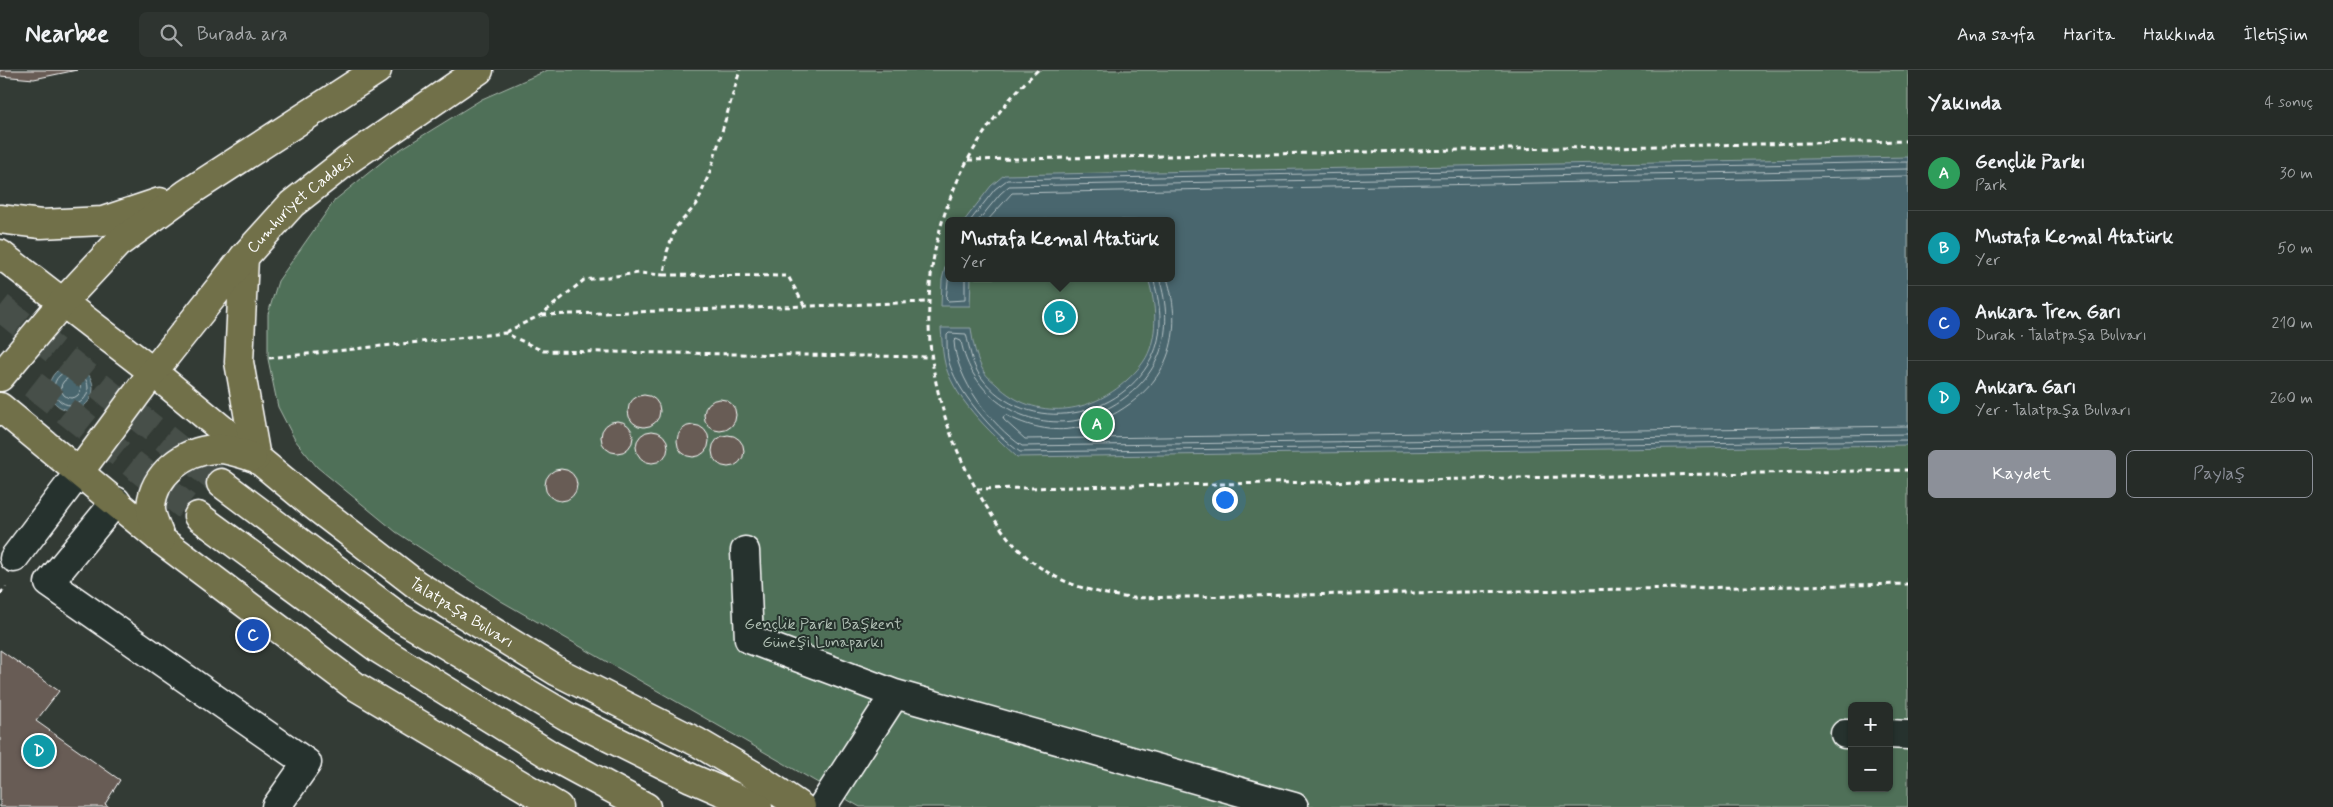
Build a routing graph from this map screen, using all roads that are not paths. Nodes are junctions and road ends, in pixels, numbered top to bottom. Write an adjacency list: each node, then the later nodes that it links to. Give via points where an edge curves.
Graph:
1 (377, 70): 3 (main road)
2 (479, 70): 6 (main road, Cumhuriyet Caddesi, via 341,165 292,204)
3 (186, 194): 4 (main road, via 103,222 42,224); 7 (main road, via 117,244)
4 (0, 219)
5 (0, 254): 7 (main road, Talatpaşa Bulvarı)
6 (244, 257): 8 (main road, Cumhuriyet Caddesi); 11 (main road, via 239,362)
7 (62, 303): 8 (main road, Talatpaşa Bulvarı); 9 (main road)
8 (153, 372): 11 (main road, Talatpaşa Bulvarı); 12 (main road, Cumhuriyet Caddesi)
9 (0, 377)
10 (0, 407): 12 (main road)
11 (256, 458): 16 (main road, via 216,449 194,453 180,460 160,481 151,508); 27 (main road, Talatpaşa Bulvarı, via 417,585 558,672 697,742)
12 (80, 471): 14 (main road); 18 (lane)
13 (222, 483): 26 (main road, via 399,617 568,717)
14 (116, 501): 16 (main road); 19 (lane)
15 (198, 516): 25 (main road, via 379,649 550,755)
16 (161, 540): 24 (main road, via 355,686)
17 (745, 551): 20 (lane, via 749,639)
18 (7, 553): 19 (lane)
19 (49, 583): 23 (lane, via 307,763)
20 (895, 694): 28 (lane); 29 (lane)
21 (1893, 734): 22 (lane)
22 (1908, 735)
23 (276, 807)
24 (558, 807)
25 (646, 807)
26 (758, 807)
27 (801, 807)
28 (822, 807)
29 (1294, 807)

